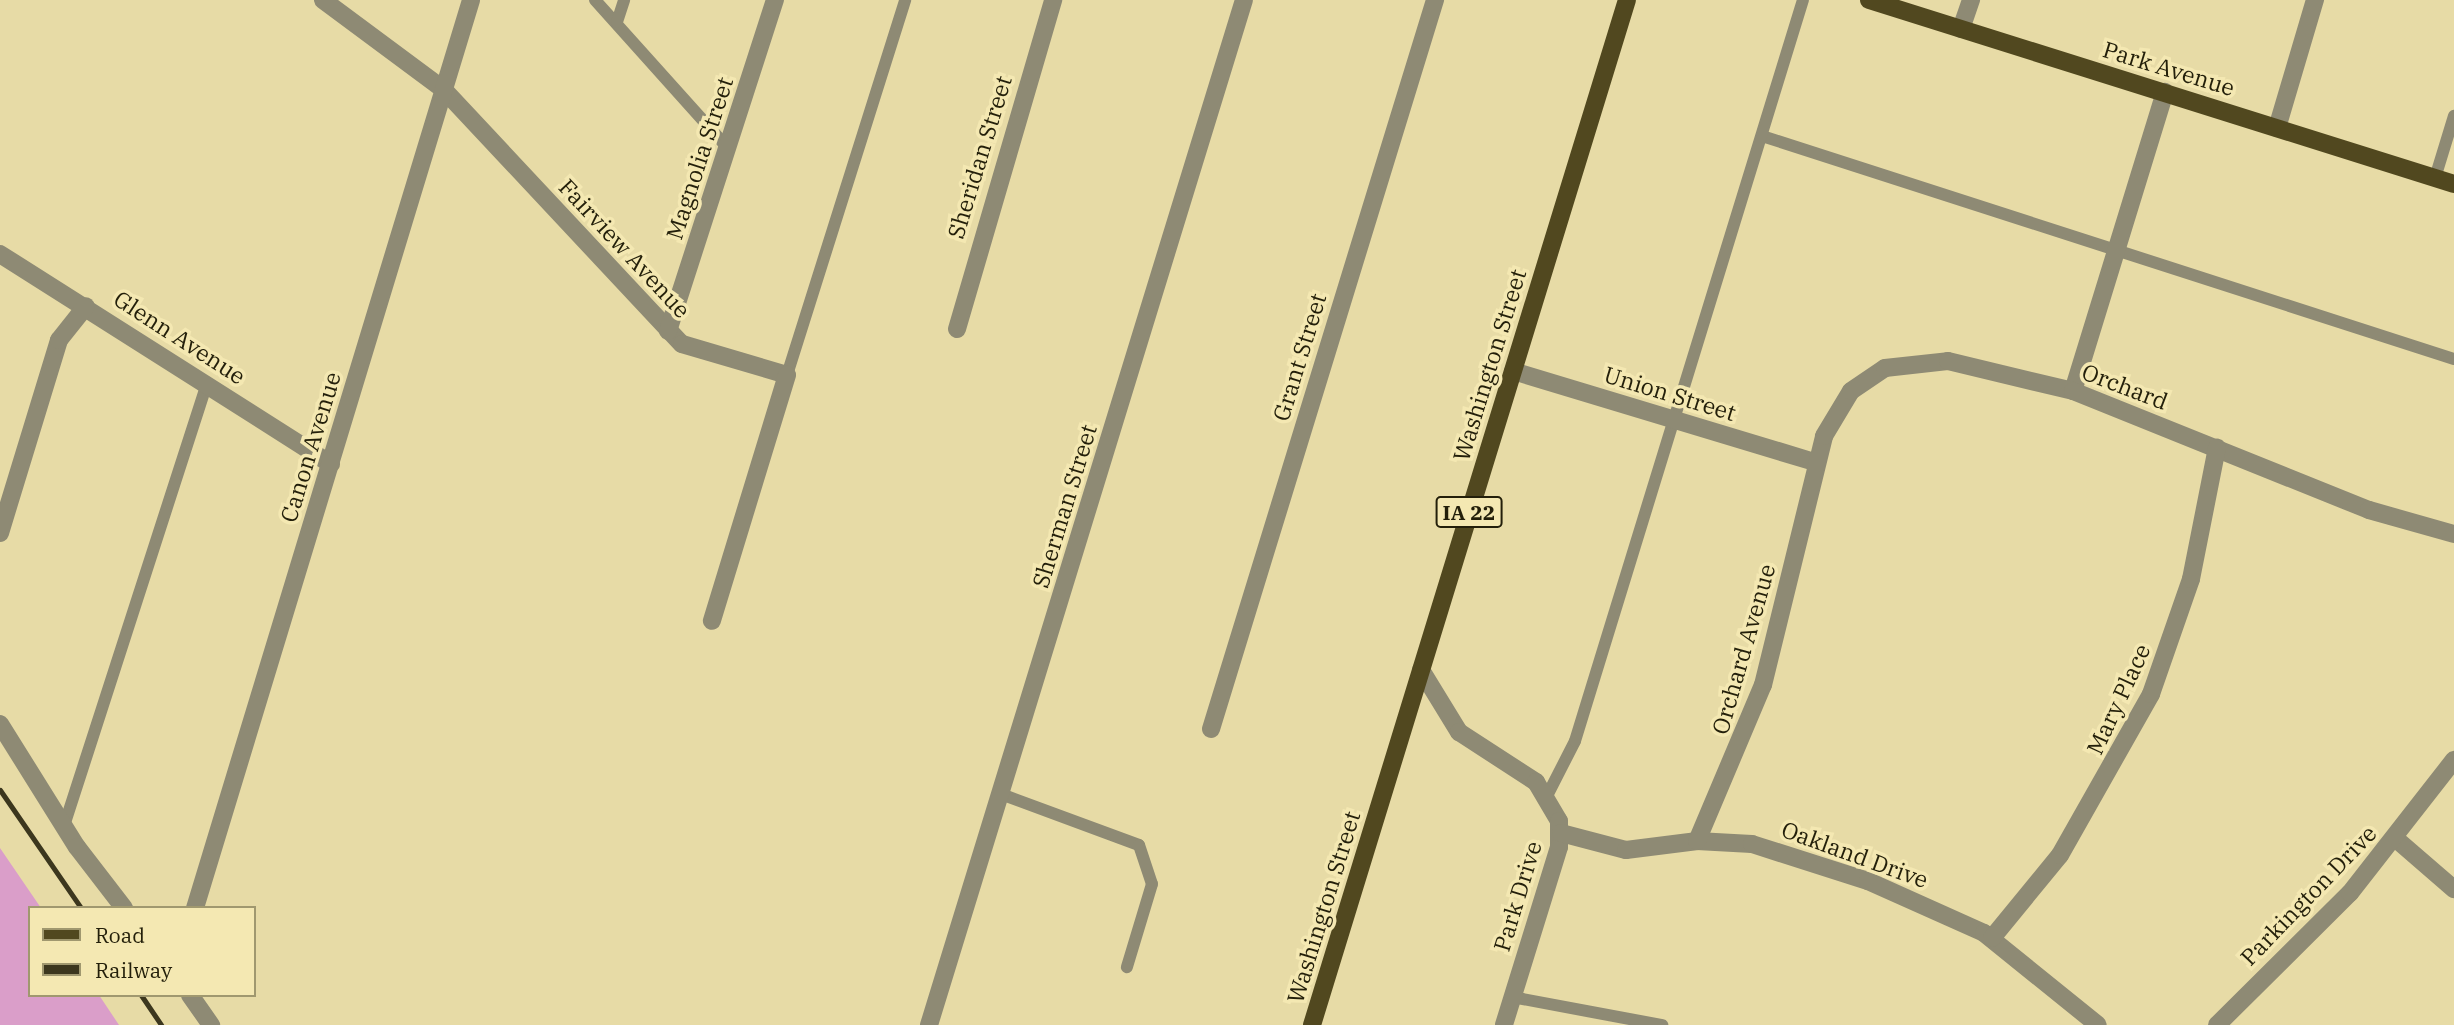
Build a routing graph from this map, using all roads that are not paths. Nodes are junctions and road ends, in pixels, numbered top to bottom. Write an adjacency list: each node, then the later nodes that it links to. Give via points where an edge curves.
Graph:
1 (323, 0): 17 (street, Fairview Avenue)
2 (471, 0): 17 (street, Canon Avenue)
3 (595, 0): 15 (lane)
4 (624, 0): 15 (lane)
5 (775, 0): 22 (street, Magnolia Street)
6 (905, 0): 32 (lane)
7 (1053, 0): 28 (street, Sheridan Street)
8 (1244, 0): 46 (street, Sherman Street)
9 (1435, 0): 44 (street, Grant Street)
10 (1627, 0): 31 (main road, Washington Street / IA 22)
11 (1803, 0): 21 (lane)
12 (1869, 0): 16 (main road, Park Avenue)
13 (1970, 0): 16 (street)
14 (2315, 0): 20 (street)
15 (617, 23): 22 (lane)
16 (1961, 29): 18 (main road, Park Avenue)
17 (444, 90): 29 (street, Fairview Avenue); 38 (street, Canon Avenue)
18 (2165, 92): 20 (main road, Park Avenue); 25 (street)
19 (2454, 116): 23 (lane)
20 (2277, 128): 23 (main road, Park Avenue)
21 (1762, 136): 25 (lane); 35 (lane)
22 (728, 148): 29 (street, Magnolia Street)
23 (2435, 178): 24 (main road, Park Avenue)
24 (2454, 184)
25 (2117, 249): 30 (lane); 34 (street)
26 (0, 254): 27 (street, Glenn Avenue)
27 (86, 306): 33 (street, Glenn Avenue); 39 (street, via 60,340)
28 (957, 329)
29 (668, 331): 32 (street, Fairview Avenue, via 691,348)
30 (2454, 359)
31 (1513, 371): 35 (street, Union Street); 42 (main road, Washington Street / IA 22)
32 (786, 375): 41 (street)
33 (207, 382): 38 (street, Glenn Avenue); 48 (lane)
34 (2073, 391): 36 (street, Orchard); 37 (street, Orchard, via 1948,361 1902,362 1852,391)
35 (1675, 420): 37 (street, Union Street); 47 (lane, via 1575,741)
36 (2217, 448): 40 (street, Orchard, via 2369,510); 55 (street, Mary Place, via 2191,579 2151,694 2060,855)
37 (1814, 462): 51 (street, Orchard Avenue, via 1763,685)
38 (331, 464): 54 (street, Canon Avenue)
39 (0, 533)
40 (2454, 534)
41 (712, 621)
42 (1420, 670): 47 (street, via 1459,732); 61 (main road, Washington Street / IA 22)
43 (0, 724): 48 (street)
44 (1211, 729)
45 (2454, 760): 50 (street, Parkington Drive)
46 (1001, 794): 56 (lane, via 1139,845 1152,884); 60 (street, Sherman Street)
47 (1548, 794): 49 (street, Park Drive)
48 (64, 826): 53 (street)
49 (1561, 833): 51 (street, Oakland Drive, via 1626,850); 58 (street, Park Drive)
50 (2396, 839): 52 (street); 65 (street, Parkington Drive)
51 (1697, 841): 55 (street, Oakland Drive, via 1778,850 1868,881)
52 (2454, 889)
53 (123, 906)
54 (196, 906)
55 (1992, 938): 64 (street, Oakland Drive)
56 (1127, 967)
57 (191, 997): 59 (street)
58 (1512, 997): 62 (street, Park Drive); 63 (lane)
59 (211, 1025)
60 (929, 1025)
61 (1312, 1025)
62 (1504, 1025)
63 (1662, 1025)
64 (2098, 1025)
65 (2217, 1025)

